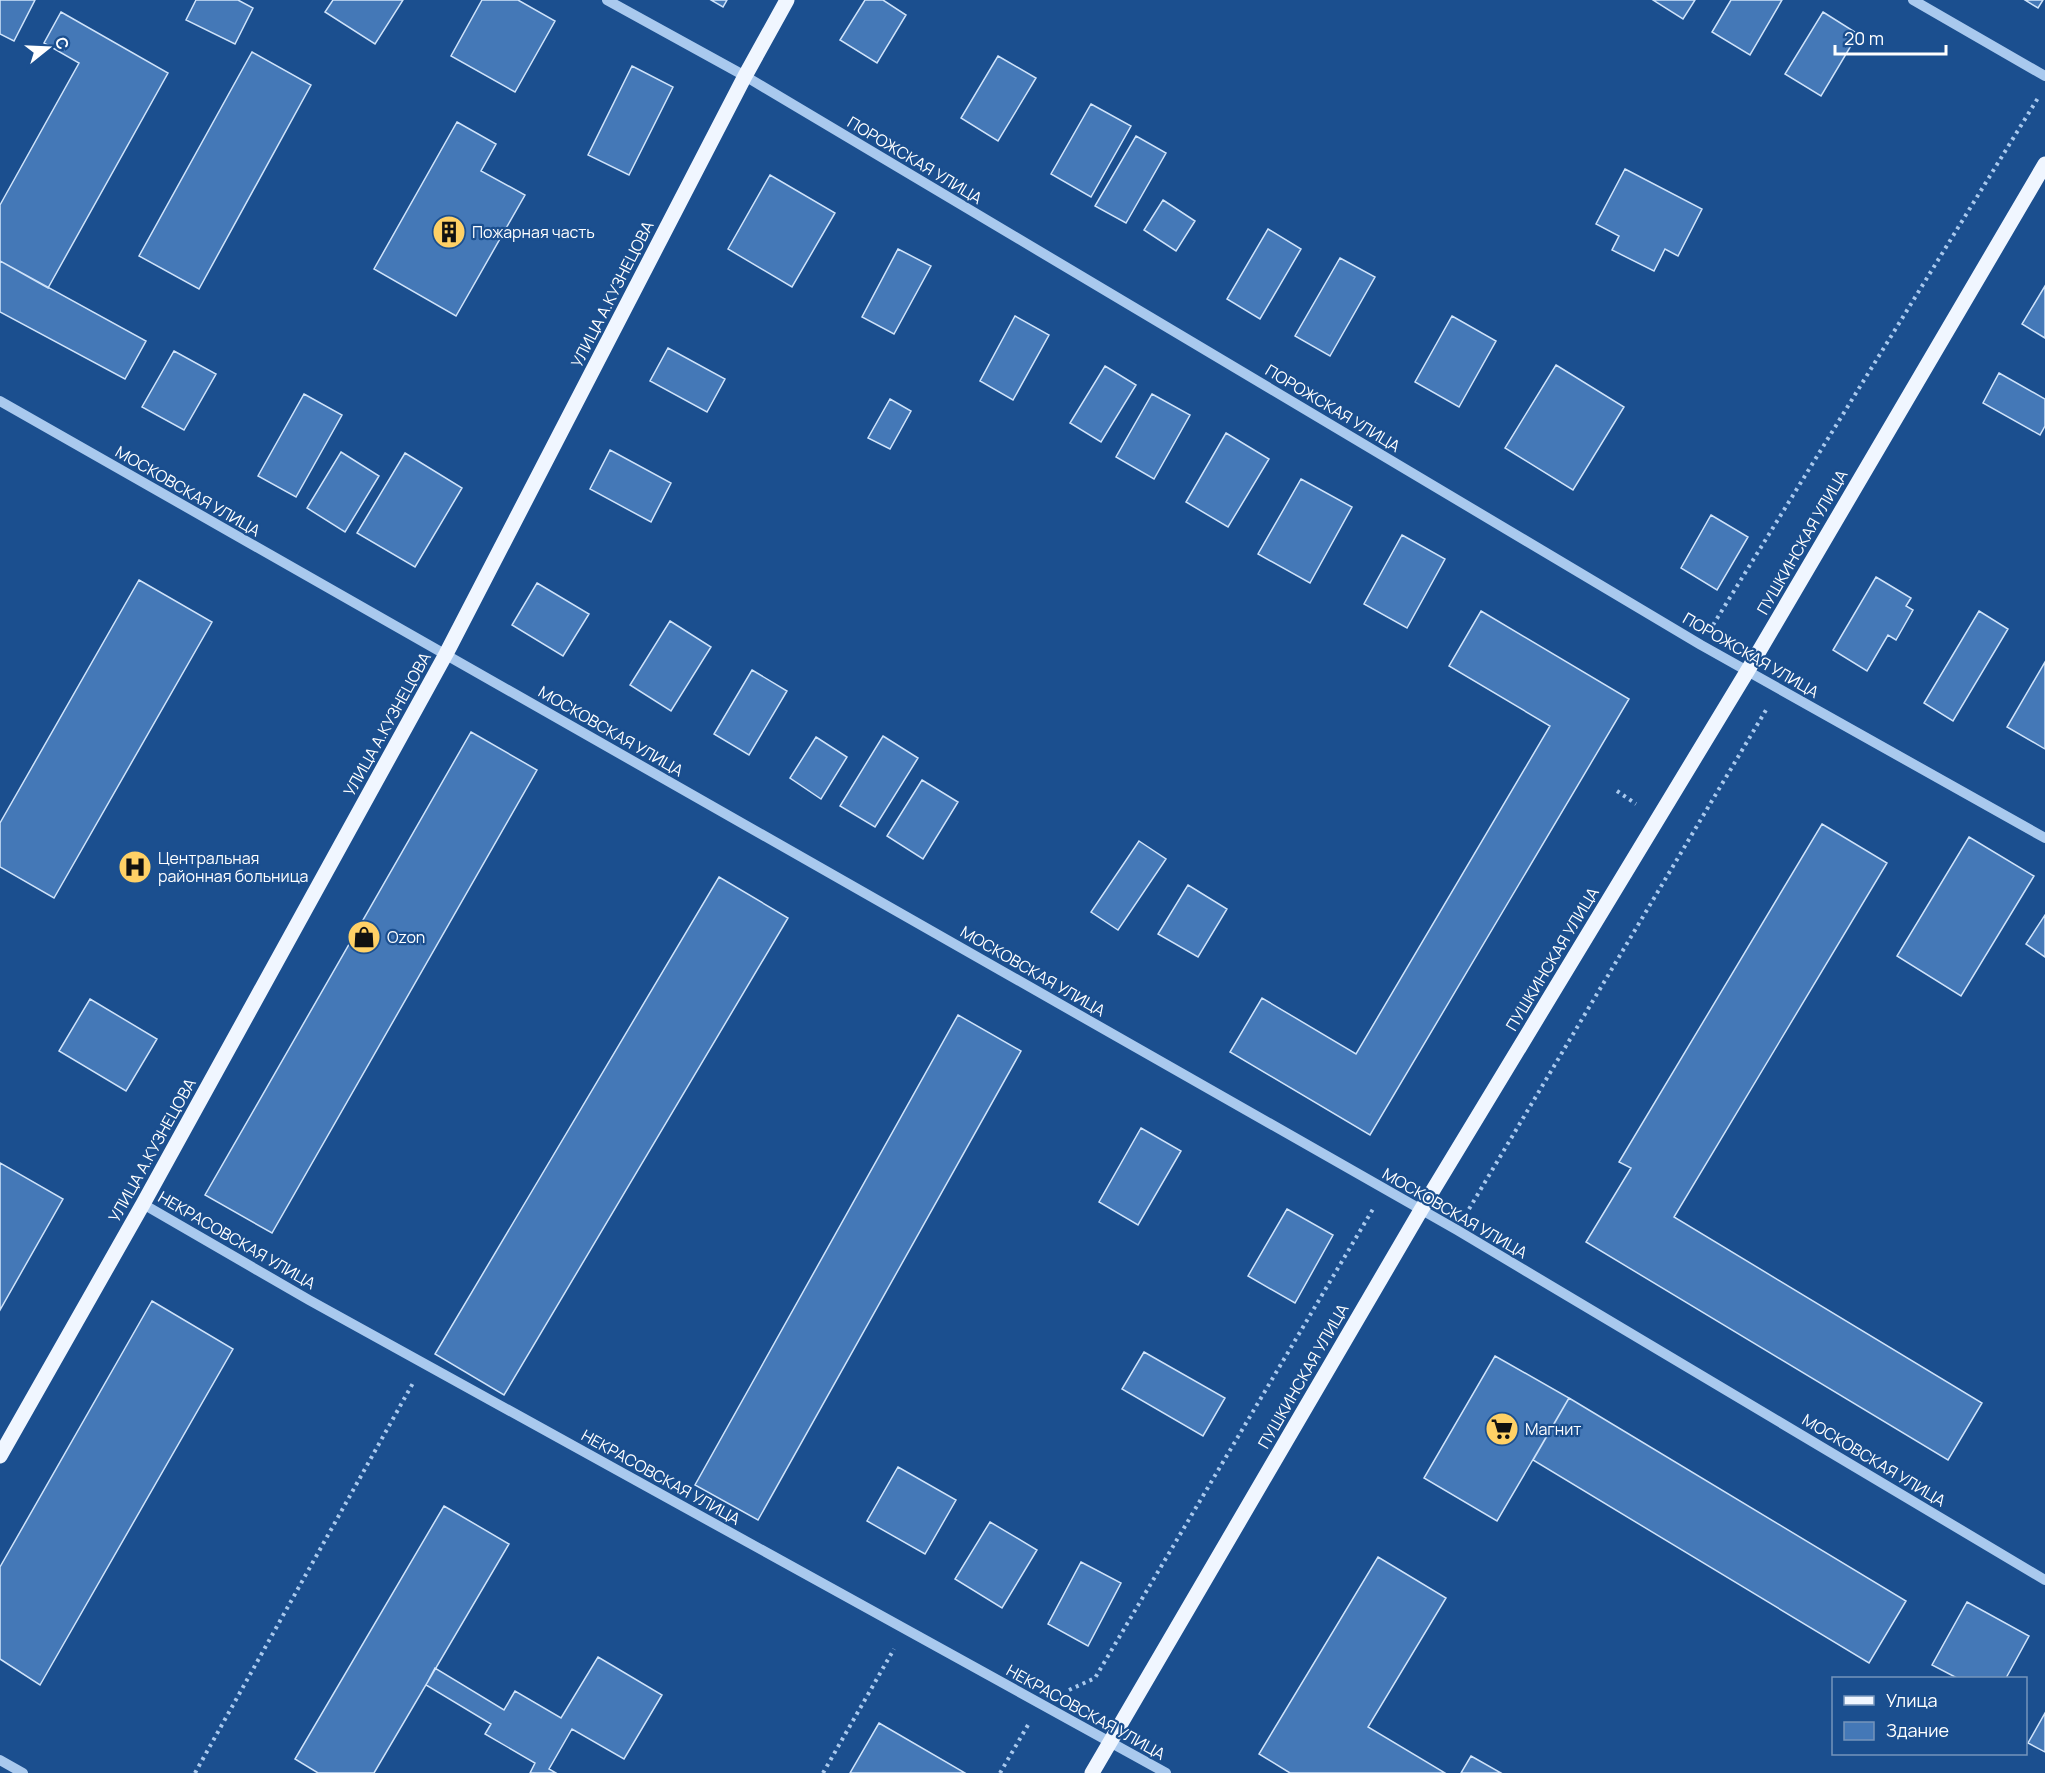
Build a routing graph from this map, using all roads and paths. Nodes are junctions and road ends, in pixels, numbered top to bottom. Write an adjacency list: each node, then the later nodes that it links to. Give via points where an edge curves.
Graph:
1 (607, 0): 4 (street, ПОРОЖСКАЯ УЛИЦА)
2 (788, 0): 4 (main road, УЛИЦА А.КУЗНЕЦОВА)
3 (1913, 0): 5 (street)
4 (745, 76): 9 (street, ПОРОЖСКАЯ УЛИЦА); 10 (main road, УЛИЦА А.КУЗНЕЦОВА)
5 (2045, 76)
6 (2039, 97): 9 (path)
7 (2045, 164): 11 (main road, ПУШКИНСКАЯ УЛИЦА)
8 (0, 401): 10 (street, МОСКОВСКАЯ УЛИЦА)
9 (1701, 645): 11 (street, ПОРОЖСКАЯ УЛИЦА)
10 (446, 654): 14 (street, МОСКОВСКАЯ УЛИЦА); 15 (main road, УЛИЦА А.КУЗНЕЦОВА)
11 (1748, 670): 12 (street, ПОРОЖСКАЯ УЛИЦА); 16 (main road, ПУШКИНСКАЯ УЛИЦА)
12 (1779, 688): 13 (street, ПОРОЖСКАЯ УЛИЦА); 17 (path)
13 (2045, 838)
14 (1385, 1189): 16 (street, МОСКОВСКАЯ УЛИЦА); 22 (path, via 1095,1678)
15 (143, 1204): 18 (street, НЕКРАСОВСКАЯ УЛИЦА); 19 (main road, УЛИЦА А.КУЗНЕЦОВА)
16 (1421, 1210): 17 (street, МОСКОВСКАЯ УЛИЦА); 23 (main road, ПУШКИНСКАЯ УЛИЦА)
17 (1456, 1230): 20 (street, МОСКОВСКАЯ УЛИЦА)
18 (424, 1363): 21 (street, НЕКРАСОВСКАЯ УЛИЦА); 26 (path)
19 (1, 1454)
20 (2045, 1580)
21 (906, 1629): 22 (street, НЕКРАСОВСКАЯ УЛИЦА); 27 (path)
22 (1041, 1704): 23 (street, НЕКРАСОВСКАЯ УЛИЦА); 28 (path)
23 (1110, 1742): 29 (main road, ПУШКИНСКАЯ УЛИЦА); 30 (street, НЕКРАСОВСКАЯ УЛИЦА)
24 (0, 1760): 25 (street)
25 (23, 1773)
26 (195, 1773)
27 (823, 1773)
28 (1000, 1773)
29 (1092, 1773)
30 (1166, 1773)

